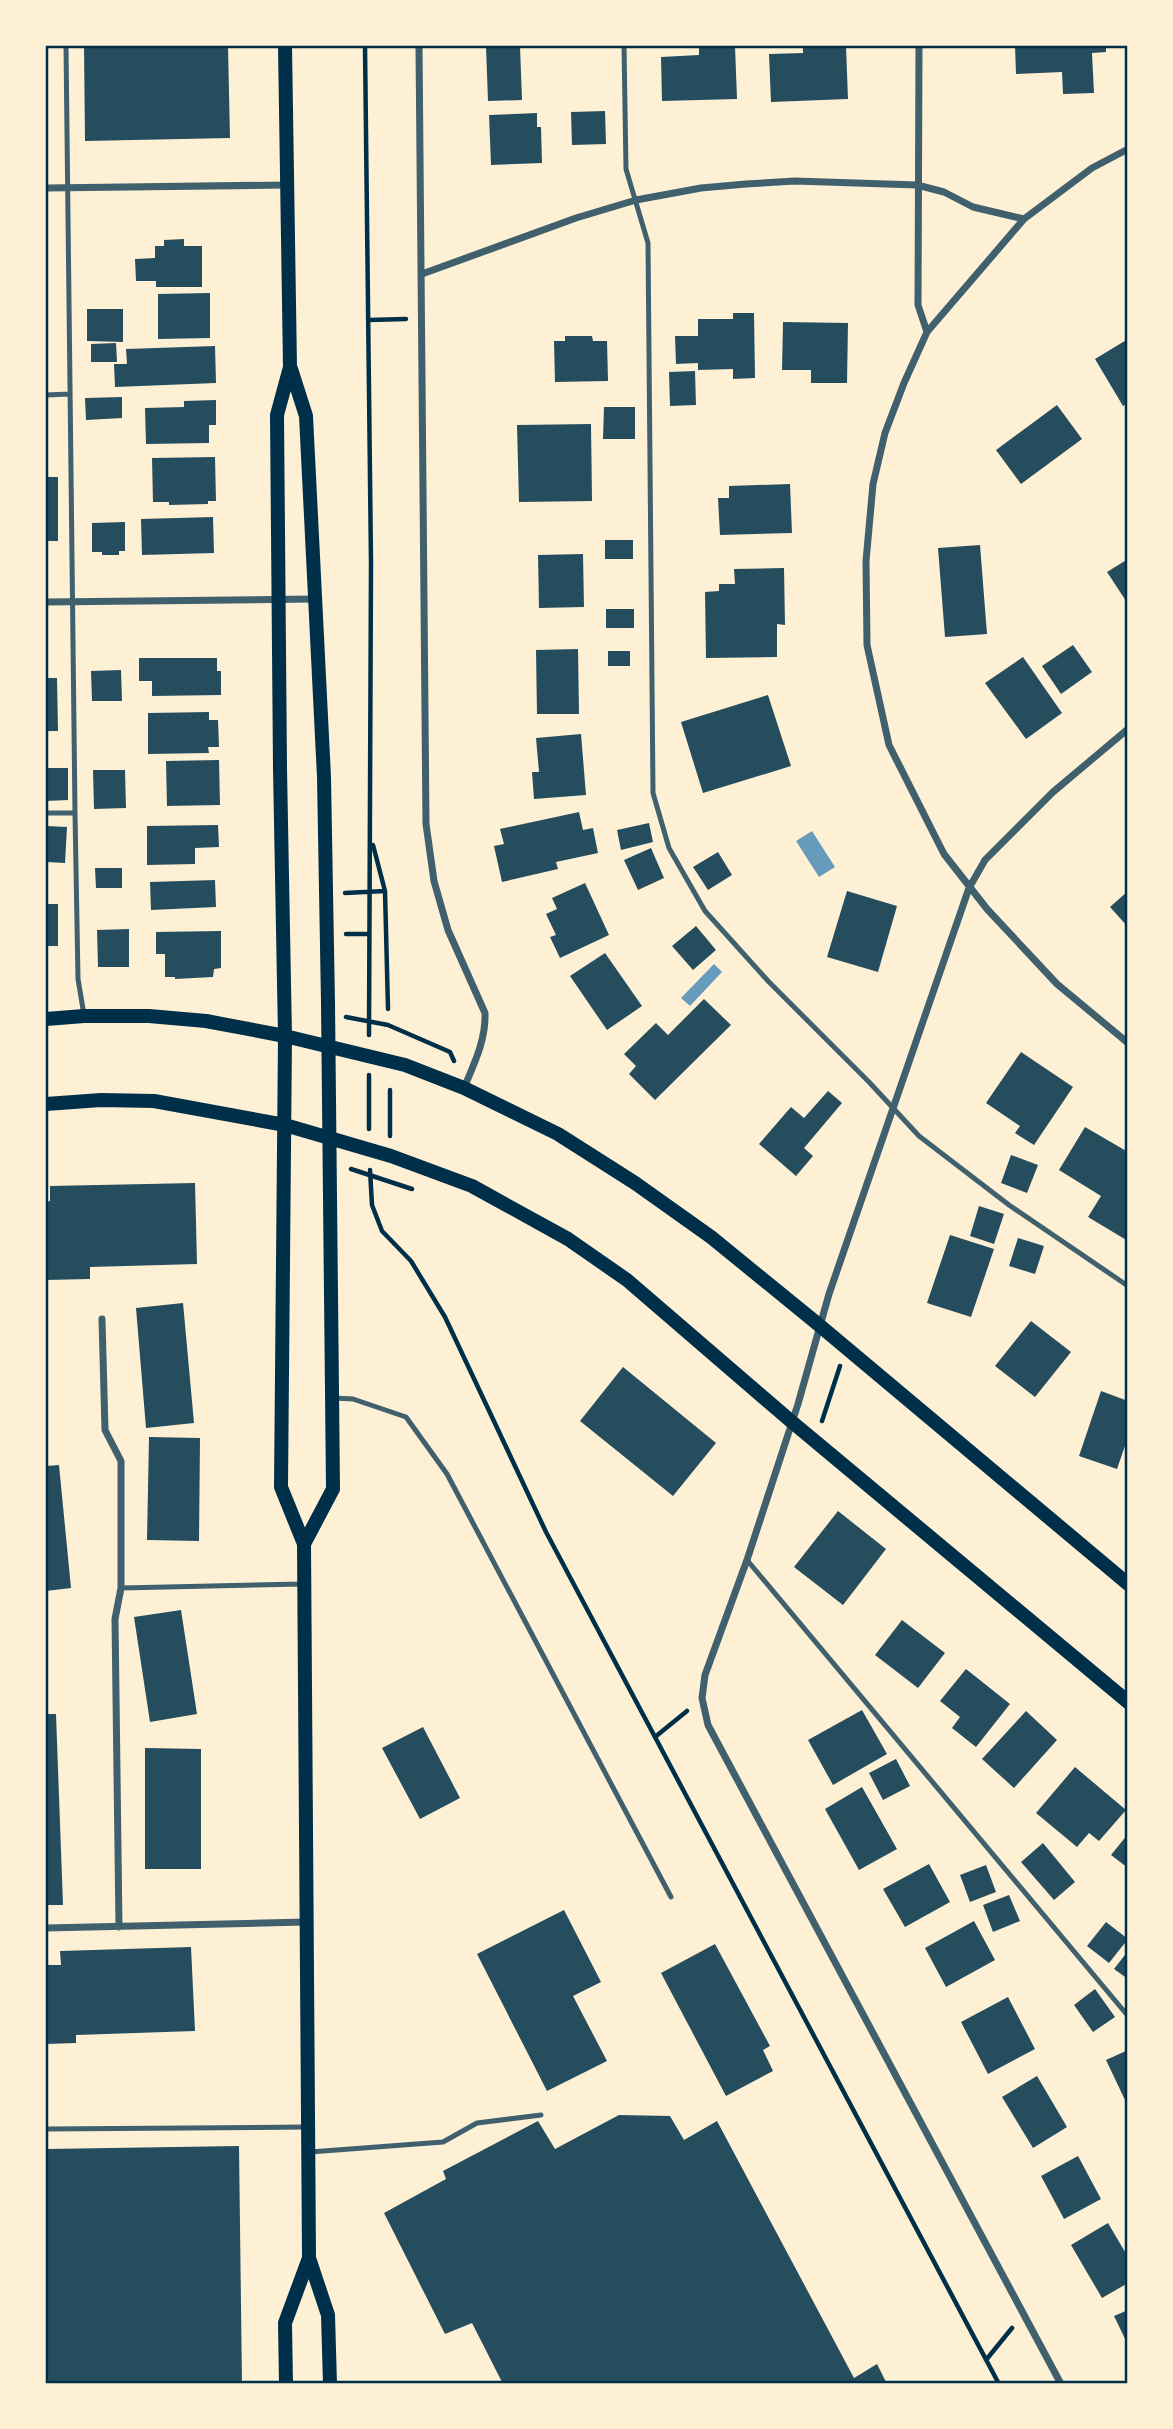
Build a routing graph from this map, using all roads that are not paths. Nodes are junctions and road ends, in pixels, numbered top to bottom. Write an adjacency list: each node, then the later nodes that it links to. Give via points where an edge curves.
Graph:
1 (66, 46): 10 (lane)
2 (285, 46): 7 (main road)
3 (419, 46): 13 (street)
4 (624, 46): 11 (lane, via 626,169)
5 (919, 46): 8 (street)
6 (1128, 149): 12 (street, via 1092,168)
7 (286, 185): 10 (street); 15 (main road)
8 (917, 185): 11 (street, via 795,181 701,188); 12 (street, via 973,207); 14 (street, via 918,304)
9 (46, 188): 10 (street)
10 (68, 188): 16 (lane)
11 (635, 200): 13 (street); 33 (lane, via 648,243 653,793 669,848 705,911)
12 (1024, 219): 14 (street)
13 (422, 274): 31 (street, via 426,824 434,881 449,930 485,1013 486,1027)
14 (927, 332): 25 (street, via 885,433 873,484 866,561 867,645 889,745 944,854)
15 (290, 368): 18 (main road, via 306,416); 19 (main road, via 277,415)
16 (70, 394): 17 (lane); 21 (lane)
17 (46, 395)
18 (314, 599): 19 (street); 30 (main road, via 324,778)
19 (278, 600): 21 (street); 28 (main road)
20 (46, 602): 21 (street)
21 (72, 602): 24 (lane)
22 (1128, 729): 25 (street, via 1054,792 985,860)
23 (46, 813): 24 (lane)
24 (75, 813): 26 (lane, via 78,979)
25 (969, 888): 29 (street, via 1058,984); 33 (street)
26 (84, 1016): 27 (main road); 28 (main road, via 206,1021)
27 (46, 1019)
28 (285, 1036): 30 (main road); 34 (main road)
29 (1128, 1043)
30 (329, 1046): 31 (main road, via 405,1065); 35 (main road)
31 (464, 1088): 38 (main road, via 558,1134 635,1183)
32 (46, 1104): 34 (main road, via 154,1101)
33 (894, 1109): 36 (lane, via 919,1136 989,1190); 38 (street)
34 (285, 1125): 35 (main road); 41 (main road, via 281,1487)
35 (329, 1137): 39 (main road); 40 (main road, via 472,1186 568,1239 627,1280)
36 (1128, 1286)
37 (102, 1319): 45 (street, via 105,1430 121,1461)
38 (820, 1325): 40 (street); 44 (main road)
39 (331, 1398): 41 (main road, via 333,1489); 47 (lane, via 353,1399 405,1418 447,1474)
40 (792, 1422): 42 (street); 46 (main road)
41 (304, 1544): 43 (main road)
42 (747, 1560): 51 (lane); 59 (street, via 705,1675 702,1698 708,1725)
43 (304, 1584): 45 (lane); 48 (main road)
44 (1128, 1584)
45 (121, 1588): 49 (street, via 115,1619)
46 (1128, 1702)
47 (671, 1897)
48 (305, 1922): 49 (street); 53 (main road)
49 (119, 1927): 50 (street)
50 (46, 1928)
51 (1128, 2016)
52 (541, 2115): 55 (lane, via 477,2123 443,2142)
53 (306, 2127): 54 (lane); 55 (main road)
54 (46, 2129)
55 (307, 2152): 56 (main road)
56 (309, 2258): 57 (main road, via 285,2323); 58 (main road, via 328,2315)
57 (286, 2384)
58 (330, 2384)
59 (1061, 2384)

